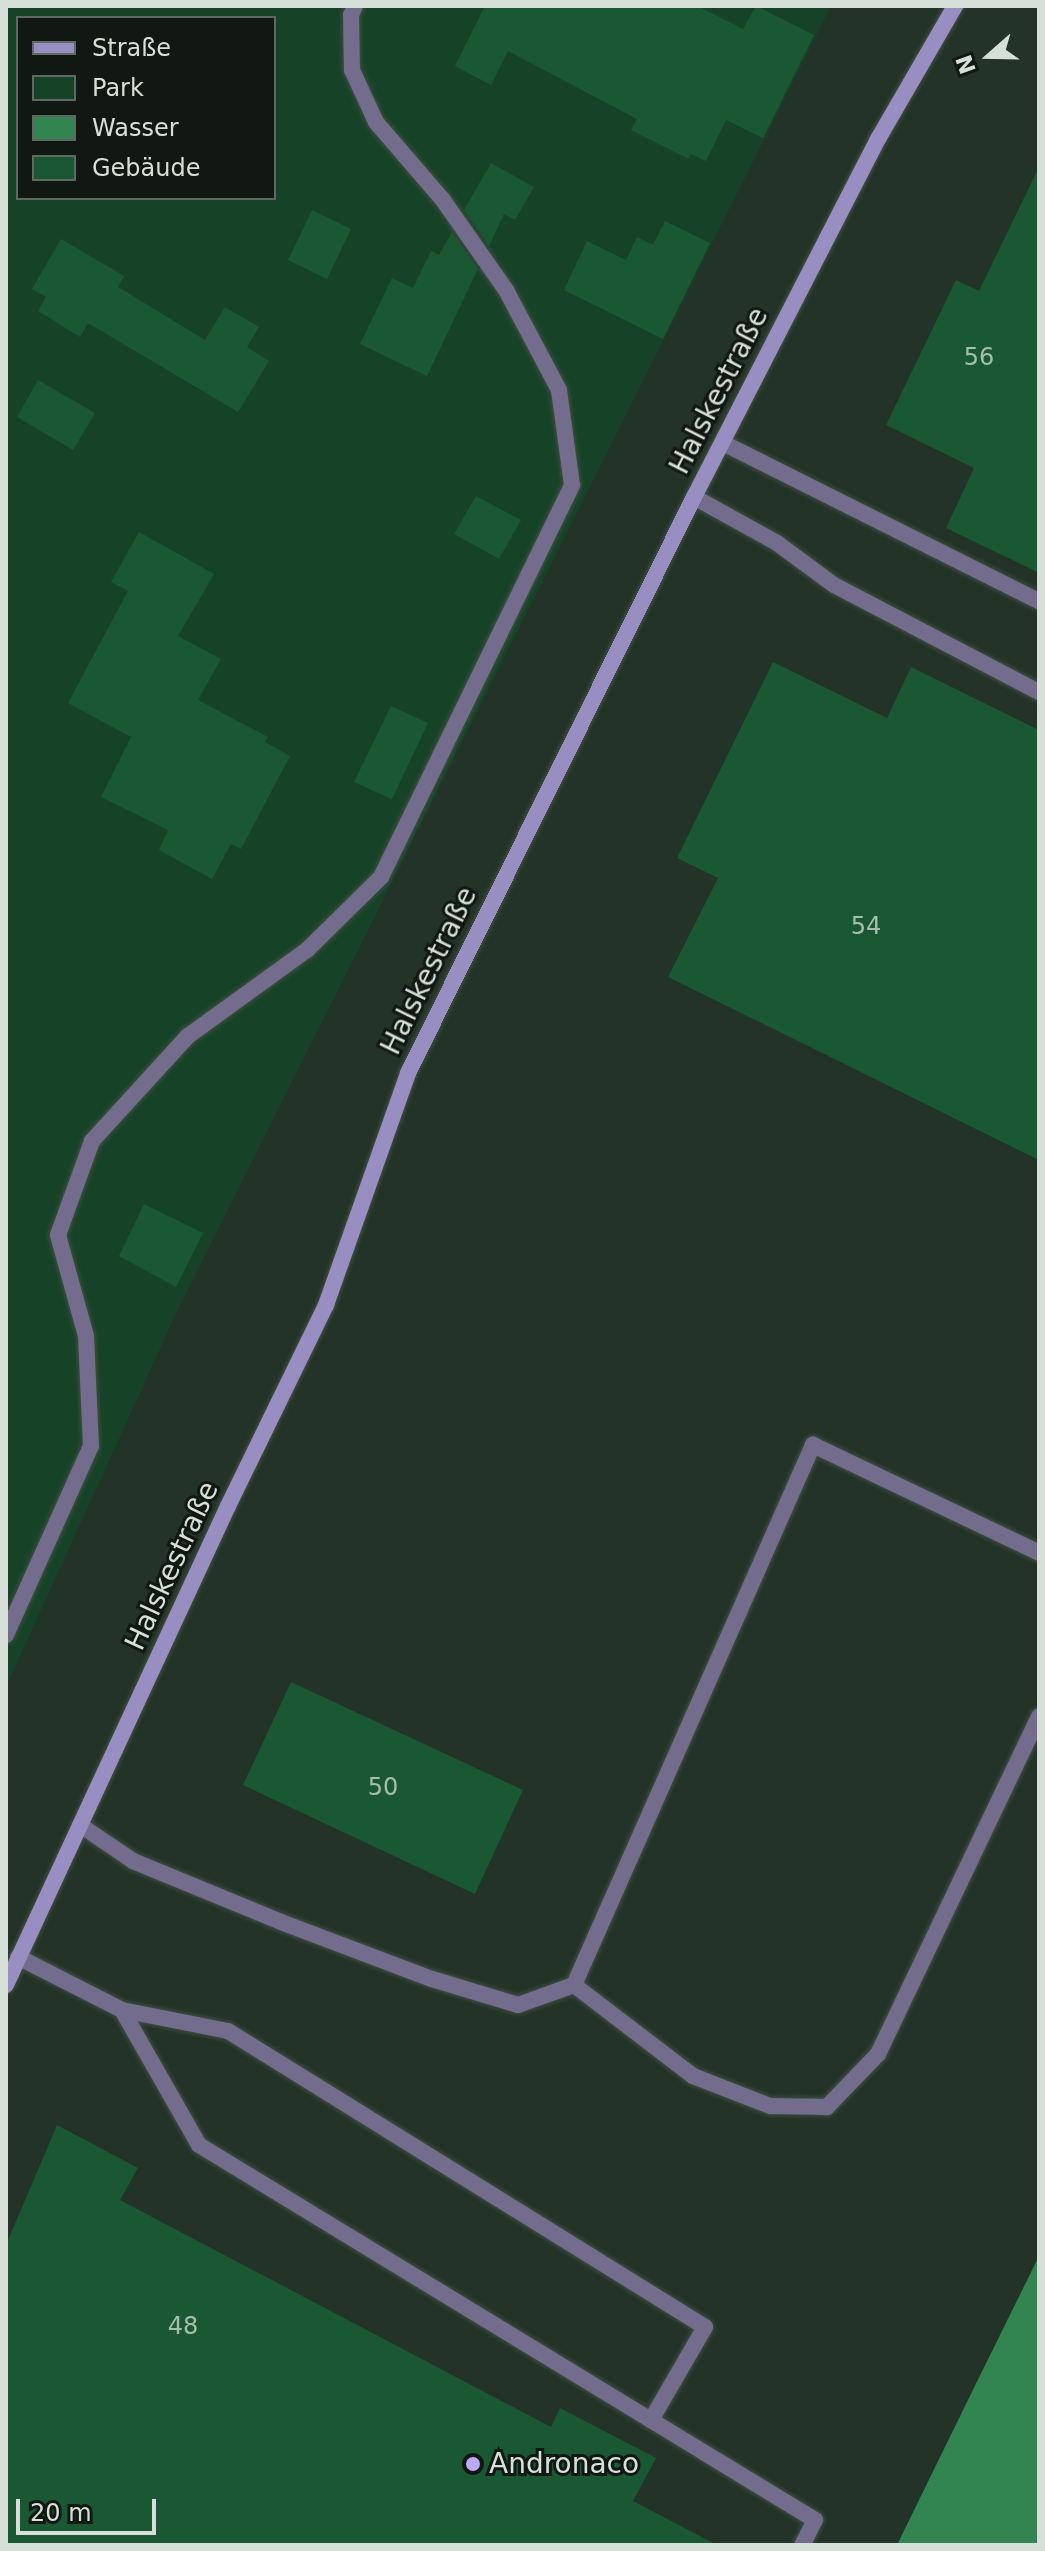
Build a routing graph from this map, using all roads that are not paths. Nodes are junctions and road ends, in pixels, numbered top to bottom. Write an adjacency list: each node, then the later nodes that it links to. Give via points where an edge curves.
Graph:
1 (355, 6): 8 (lane, via 352,70 376,122 443,200 506,290 559,390 572,485 381,877 307,950 188,1036 92,1141 58,1235 86,1336 91,1446)
2 (955, 6): 3 (street, Halskestraße, via 878,139)
3 (723, 443): 4 (street, Halskestraße); 5 (lane)
4 (694, 497): 6 (lane, via 777,543 834,585); 10 (street, Halskestraße, via 408,1073 326,1305)
5 (1039, 601)
6 (1039, 692)
7 (1039, 1553): 13 (lane, via 813,1445)
8 (6, 1635)
9 (1039, 1716): 13 (lane, via 878,2054 827,2107 770,2106 693,2076)
10 (80, 1825): 11 (street, Halskestraße); 13 (lane, via 133,1861 432,1979 518,2005)
11 (18, 1957): 12 (street, Halskestraße); 14 (lane)
12 (6, 1985)
13 (574, 1985)
14 (122, 2010): 15 (lane, via 199,2145); 15 (lane, via 228,2031 705,2327)
15 (651, 2420): 16 (lane, via 815,2520)
16 (802, 2545)

